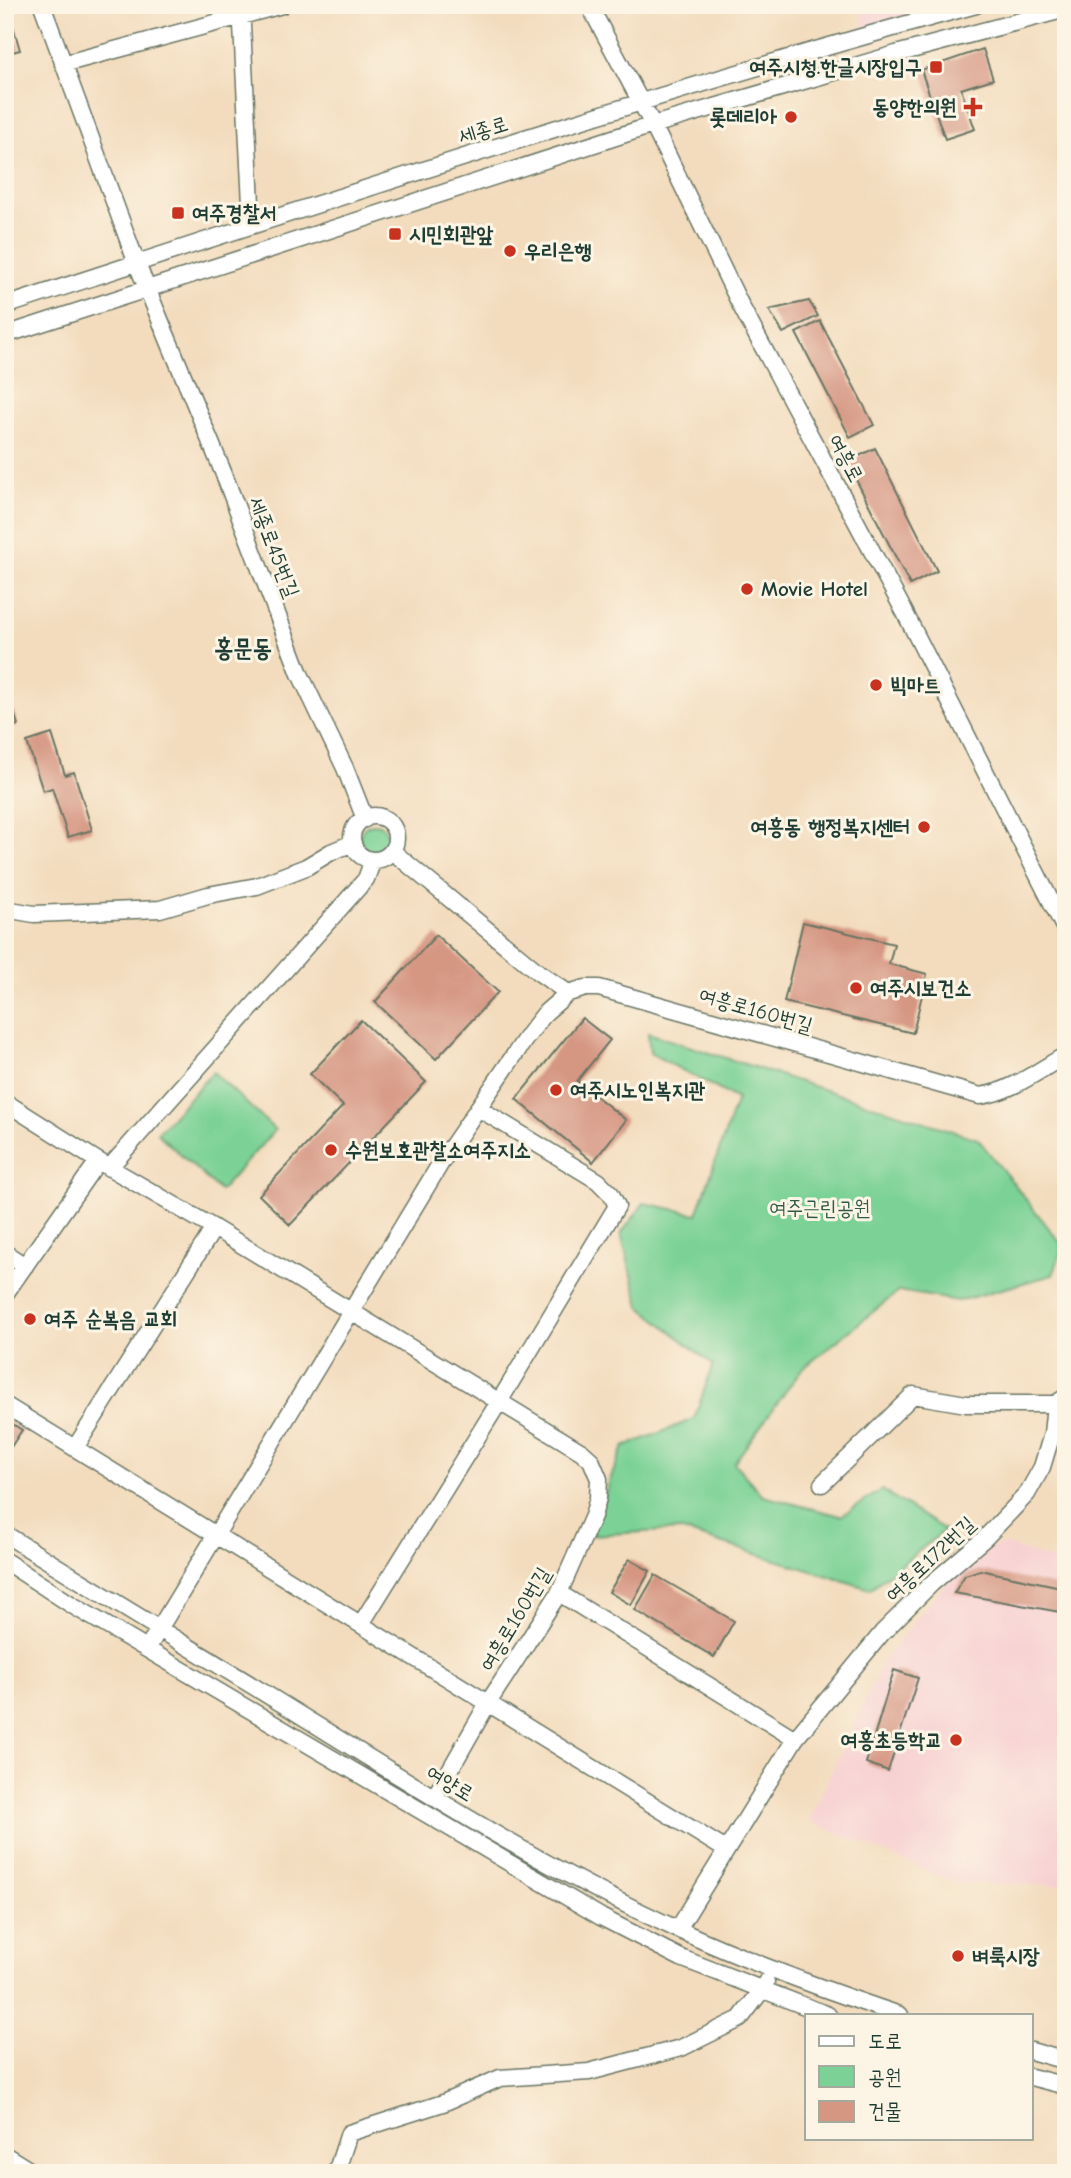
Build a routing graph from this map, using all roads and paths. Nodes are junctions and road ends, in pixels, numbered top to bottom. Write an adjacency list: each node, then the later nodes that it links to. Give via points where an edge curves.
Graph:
1 (42, 5): 7 (street, 세종로45번길)
2 (282, 5): 6 (street)
3 (589, 5): 8 (street, 여흥로)
4 (976, 5): 8 (street, 세종로)
5 (1066, 9): 9 (street)
6 (242, 11): 7 (street); 10 (street)
7 (63, 64): 11 (street, 세종로45번길)
8 (641, 103): 9 (street, 여흥로); 10 (street, 세종로)
9 (653, 125): 12 (street); 20 (street, 여흥로, via 742,307 904,611)
10 (252, 224): 11 (street, 세종로)
11 (137, 264): 12 (street, 세종로45번길); 13 (street, 세종로)
12 (148, 290): 14 (street); 15 (street, 세종로45번길, via 300,674)
13 (5, 306)
14 (5, 335)
15 (365, 818): 16 (street, via 355,829); 17 (street, via 379,817 391,825 396,838)
16 (353, 843): 18 (street, via 360,855); 19 (street, via 257,886 160,909 34,914)
17 (392, 851): 18 (street); 21 (street)
18 (373, 860): 25 (street, via 366,879)
19 (5, 909)
20 (1066, 931)
21 (568, 993): 22 (street, 여흥로160번길, via 599,988 980,1096 1006,1088); 24 (street, via 546,1012)
22 (1066, 1055)
23 (5, 1102): 25 (street, 여흥로160번길)
24 (478, 1108): 30 (street); 32 (street, via 597,1181 617,1206)
25 (104, 1165): 26 (street, 여흥로160번길); 28 (street)
26 (214, 1228): 30 (street, 여흥로160번길); 34 (street)
27 (5, 1253): 28 (street)
28 (25, 1266): 29 (street)
29 (5, 1294)
30 (351, 1311): 32 (street, 여흥로160번길); 37 (street)
31 (1061, 1400): 35 (street, via 966,1404 913,1395); 44 (street, 여흥로172번길, via 1042,1467 1027,1493 875,1640)
32 (499, 1402): 39 (street, 여흥로160번길, via 582,1452 599,1479 593,1516); 40 (street)
33 (5, 1405): 34 (street, 여흥로160번길)
34 (75, 1448): 37 (street, 여흥로160번길)
35 (822, 1484)
36 (5, 1534): 41 (street, 여양로)
37 (215, 1534): 40 (street, 여흥로160번길); 41 (street)
38 (5, 1561): 42 (street, 여양로)
39 (559, 1593): 43 (street, 여흥로160번길); 44 (street)
40 (361, 1624): 43 (street, 여흥로160번길)
41 (159, 1629): 42 (street); 45 (street, 여양로)
42 (147, 1649): 49 (street, 여양로, via 601,1917 681,1958)
43 (488, 1703): 45 (street, 여흥로160번길); 46 (street)
44 (795, 1739): 46 (street, 여흥로172번길)
45 (434, 1798): 47 (street, 여양로, via 547,1864)
46 (726, 1850): 47 (street, 여흥로172번길)
47 (678, 1929): 48 (street, 여양로)
48 (770, 1969): 49 (street); 51 (street, 여양로)
49 (762, 1990): 50 (street, 여양로); 58 (street, via 740,2019 681,2048 590,2072 500,2078 443,2103 349,2133)
50 (825, 2014)
51 (897, 2014)
52 (1032, 2051): 53 (street)
53 (1066, 2060)
54 (1032, 2077): 55 (street)
55 (1066, 2086)
56 (5, 2155): 57 (street)
57 (34, 2173)
58 (336, 2173)

